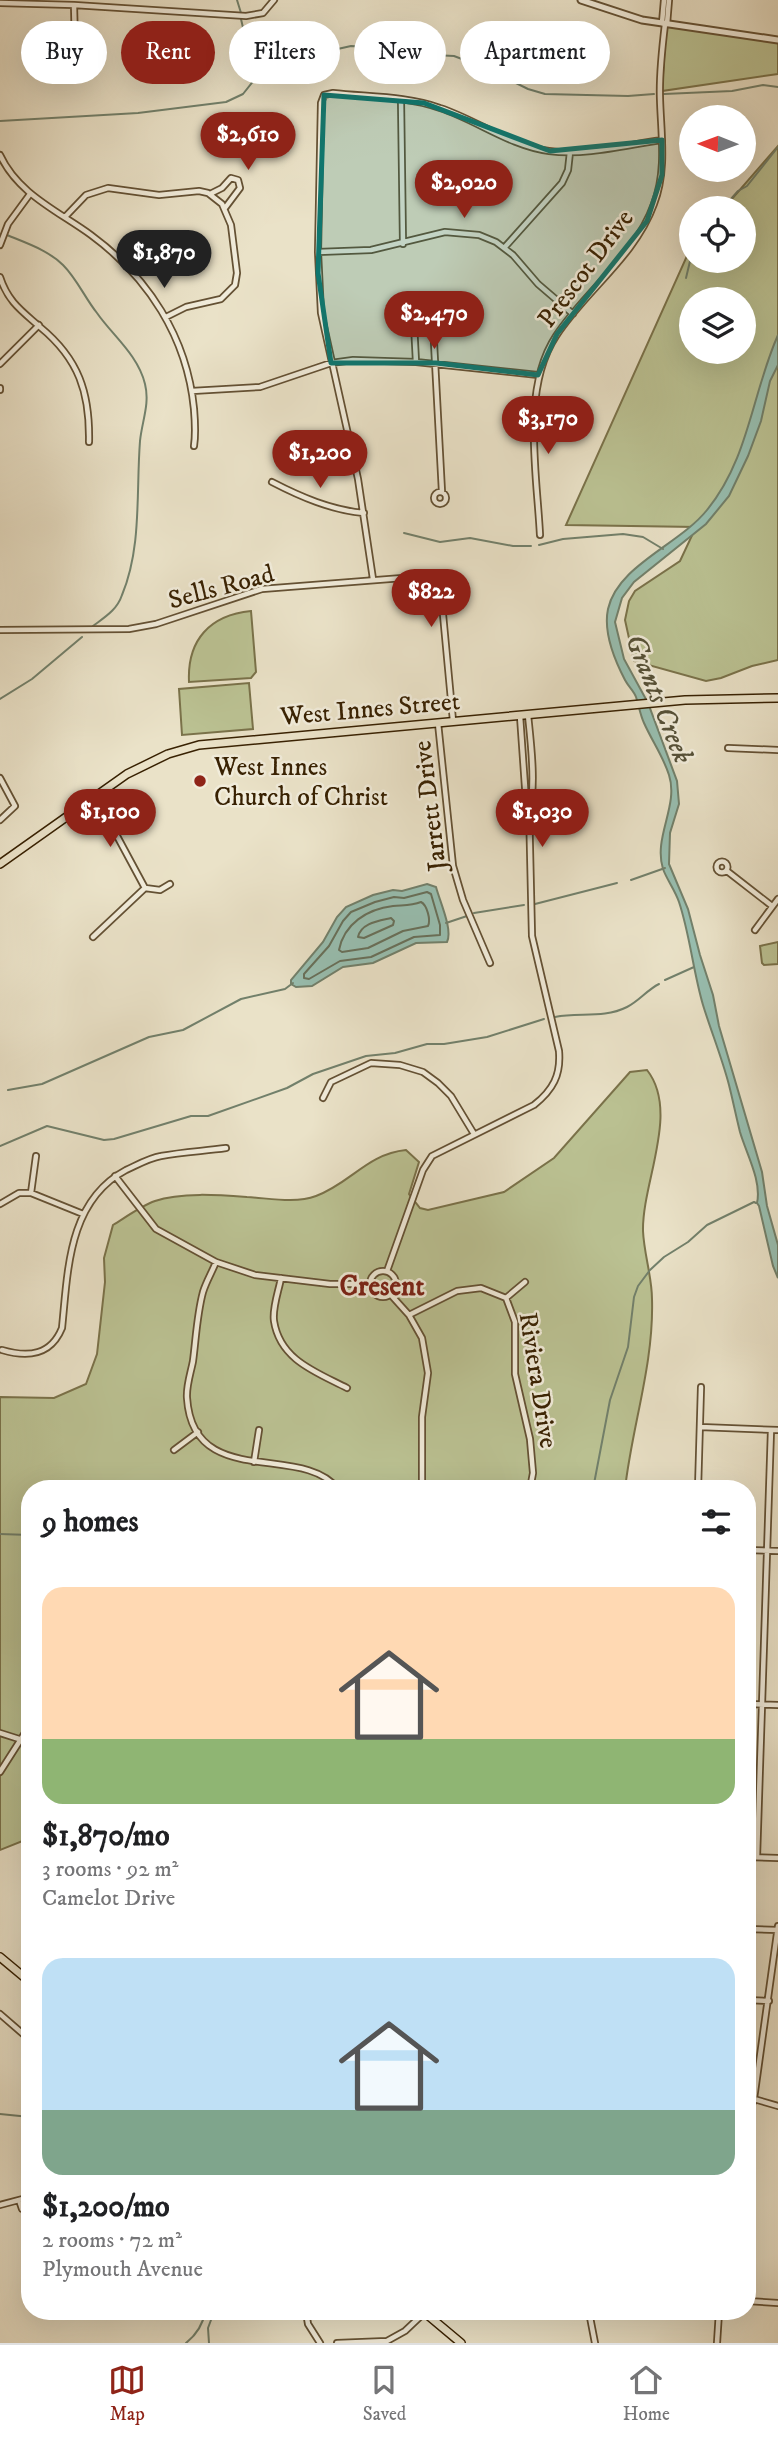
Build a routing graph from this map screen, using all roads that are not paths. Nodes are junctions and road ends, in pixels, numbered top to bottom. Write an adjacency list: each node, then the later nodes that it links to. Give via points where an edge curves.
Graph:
1 (274, 0): 5 (street, via 263,13 246,16)
2 (581, 0): 7 (street)
3 (667, 0): 7 (street, Prescot Drive)
4 (0, 3): 5 (street)
5 (74, 5): 6 (street)
6 (74, 21)
7 (664, 24): 8 (street); 10 (street, Prescot Drive)
8 (778, 40)
9 (401, 100): 11 (street, via 444,109 524,145); 17 (street); 20 (street, via 324,95)
10 (662, 140): 11 (street); 22 (street, Prescot Drive, via 662,175 647,221)
11 (570, 152): 19 (street, via 566,177 556,192)
12 (0, 155): 13 (street)
13 (30, 194): 16 (street); 18 (street, via 8,224)
14 (210, 194): 15 (street); 15 (street, via 231,178 238,180 240,188); 16 (street, via 99,189 80,199)
15 (225, 208): 23 (street, via 237,273 234,285 221,299)
16 (65, 217): 23 (street, via 123,261)
17 (403, 244): 19 (street, via 454,232 478,235); 20 (street)
18 (0, 245)
19 (504, 248): 22 (street)
20 (318, 252): 26 (street, via 321,313)
21 (0, 277): 24 (street, via 12,303)
22 (573, 314): 29 (street, Prescot Drive, via 550,346)
23 (166, 317): 30 (street)
24 (39, 325): 27 (street); 31 (street, via 65,352 82,382 89,409)
25 (416, 362): 26 (street); 28 (street); 28 (street, via 414,324 426,317 433,324)
26 (331, 363): 30 (street, via 260,387); 35 (street)
27 (0, 364)
28 (436, 364): 29 (street); 34 (street)
29 (538, 375): 36 (street, Prescot Drive, via 534,410)
30 (192, 391): 32 (street)
31 (89, 442)
32 (194, 446)
33 (272, 482): 35 (street, via 312,500)
34 (442, 492)
35 (364, 513): 37 (street)
36 (540, 535)
37 (373, 579): 38 (street, Sells Road, via 262,589 129,629); 41 (street, Sells Road, via 425,575 438,583)
38 (0, 630)
39 (778, 698): 40 (main road, West Innes Street, via 714,698)
40 (524, 715): 41 (main road, West Innes Street); 43 (street); 44 (street)
41 (453, 721): 42 (main road, West Innes Street)
42 (438, 722): 48 (main road, West Innes Street, via 199,745 154,760); 59 (street, Jarrett Drive, via 453,866)
43 (523, 747): 44 (street); 49 (street)
44 (531, 747): 49 (street)
45 (728, 748): 46 (street)
46 (778, 750)
47 (0, 778): 50 (street, via 15,806)
48 (96, 797): 51 (main road, West Innes Street); 54 (street)
49 (529, 806): 61 (street, via 532,936 560,1067 546,1096)
50 (0, 820)
51 (0, 864)
52 (727, 871): 56 (street)
53 (170, 884): 54 (street, via 160,890)
54 (145, 888): 58 (street)
55 (778, 898): 56 (street)
56 (772, 906): 57 (street)
57 (755, 930)
58 (93, 937)
59 (490, 962)
60 (323, 1098): 61 (street, via 331,1082 371,1063 400,1065 424,1072 438,1083)
61 (474, 1134): 69 (street, via 427,1162)
62 (226, 1149): 64 (street, via 158,1156)
63 (36, 1156): 65 (street)
64 (115, 1176): 67 (street, via 91,1199); 68 (street, via 156,1230)
65 (31, 1193): 66 (street, via 19,1193); 67 (street)
66 (0, 1203)
67 (83, 1214): 76 (street, via 75,1233 62,1328 56,1342 34,1354)
68 (216, 1262): 70 (street); 83 (street, via 203,1291 187,1396)
69 (387, 1271): 72 (street, via 375,1273); 73 (street, via 397,1284)
70 (281, 1278): 72 (street); 78 (street, via 274,1319 282,1345 300,1363)
71 (525, 1282): 74 (street)
72 (370, 1284): 73 (street, via 375,1295)
73 (391, 1295): 75 (street)
74 (506, 1298): 75 (street, Riviera Drive, via 481,1288 457,1291); 88 (street, Riviera Drive, via 514,1322 515,1374 530,1439)
75 (409, 1315): 87 (street, via 422,1338 428,1373 422,1417)
76 (2, 1350)
77 (701, 1387): 79 (street)
78 (347, 1388)
79 (700, 1427): 81 (street); 89 (street)
80 (259, 1430): 85 (street)
81 (771, 1430): 82 (street); 91 (street)
82 (778, 1430)
83 (198, 1432): 84 (street); 85 (street, via 217,1451)
84 (174, 1450)
85 (254, 1462): 86 (street, via 316,1472)
86 (330, 1480)
87 (422, 1480)
88 (532, 1480)
89 (698, 1480)
90 (756, 1550): 91 (street)
91 (768, 1551): 92 (street); 94 (street)
92 (778, 1551)
93 (756, 1705): 94 (street)
94 (763, 1705): 95 (street); 100 (street)
95 (778, 1705)
96 (0, 1733): 98 (street)
97 (21, 1736): 98 (street)
98 (19, 1739): 99 (street)
99 (0, 1772)
100 (757, 1857): 101 (street)
101 (778, 1858)
102 (778, 1928): 103 (street); 107 (street)
103 (756, 1929)
104 (0, 1957): 105 (main road)
105 (21, 1974)
106 (756, 2000): 107 (street)
107 (769, 2001): 110 (street)
108 (0, 2014): 109 (street)
109 (21, 2032)
110 (756, 2086)
111 (756, 2100): 112 (street)
112 (778, 2106)
113 (19, 2200): 114 (street); 115 (street)
114 (0, 2206)
115 (21, 2206)
116 (756, 2302): 117 (street)
117 (778, 2303)
118 (307, 2320): 123 (street)
119 (416, 2320): 124 (street, via 387,2341)
120 (434, 2320): 125 (main road)
121 (591, 2320): 126 (street)
122 (718, 2320): 127 (street)
123 (320, 2343)
124 (337, 2343)
125 (461, 2343)
126 (595, 2343)
127 (717, 2343)

